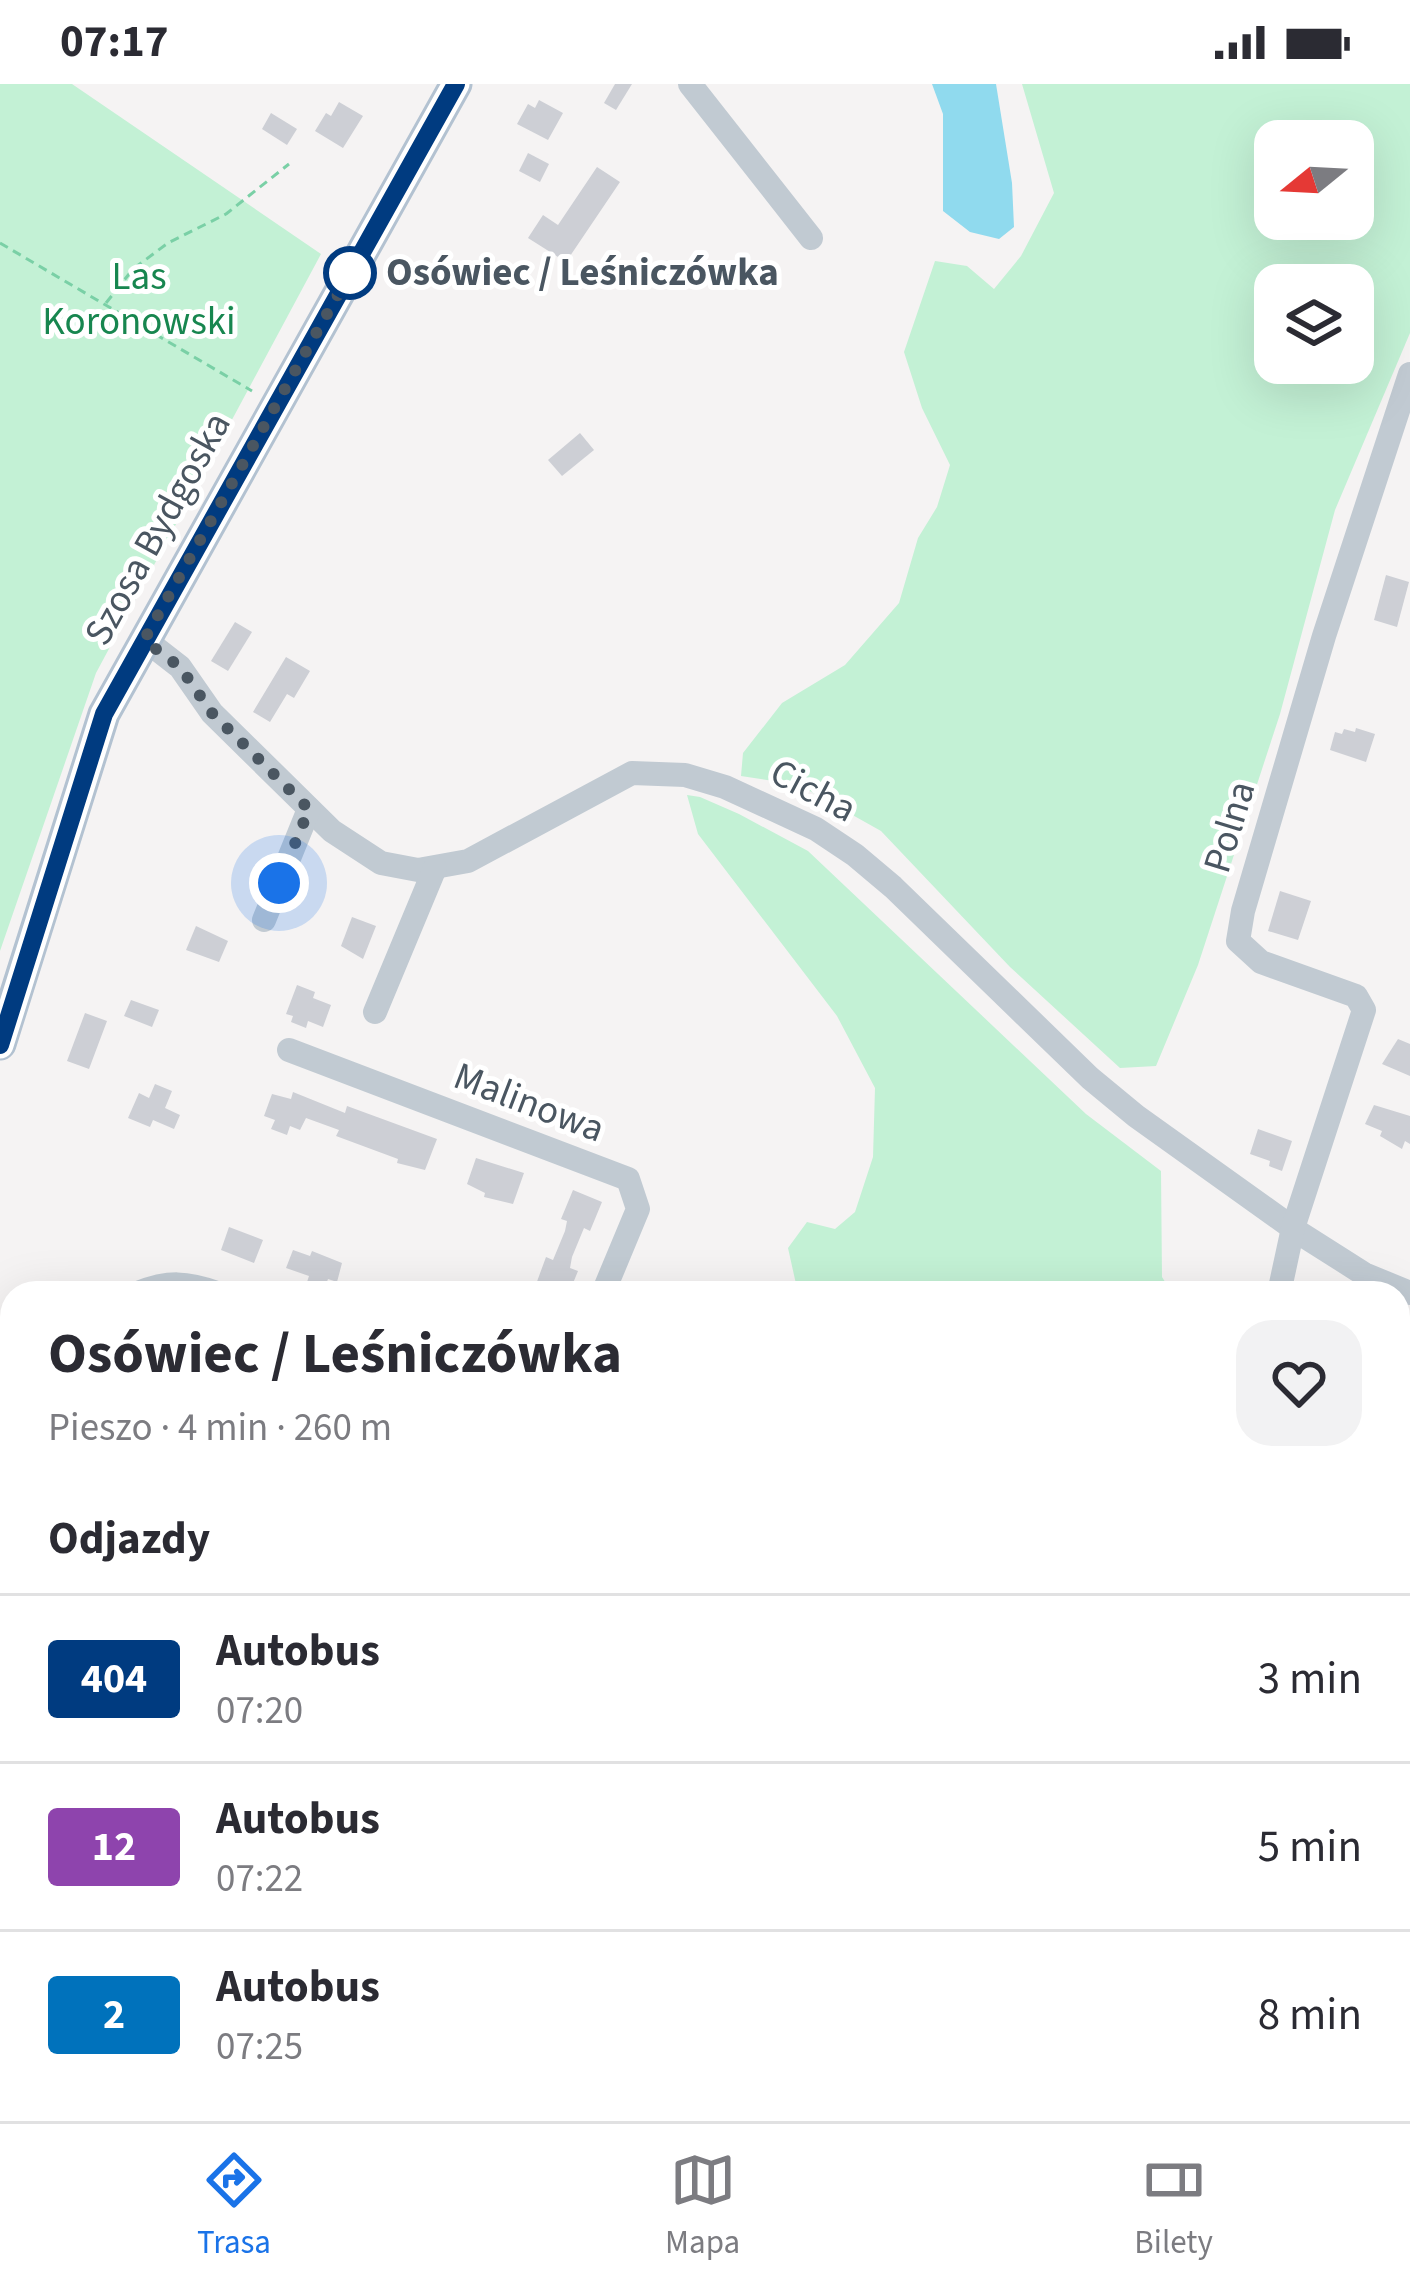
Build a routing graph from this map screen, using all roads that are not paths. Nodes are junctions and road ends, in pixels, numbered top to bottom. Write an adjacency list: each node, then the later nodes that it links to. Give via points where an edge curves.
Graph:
1 (456, 84): 5 (main road, Szosa Bydgoska)
2 (690, 84): 3 (street)
3 (811, 238)
4 (1410, 374): 12 (street, Polna, via 1324,636 1238,940 1261,962 1356,996 1364,1010)
5 (144, 640): 6 (street, Cicha, via 180,667 212,713); 10 (main road, Szosa Bydgoska, via 104,714)
6 (309, 809): 7 (street, Cicha, via 381,863); 8 (street)
7 (435, 868): 9 (street); 12 (street, Cicha, via 495,849 632,773 686,776 768,804 855,855 1090,1078)
8 (264, 920)
9 (375, 1012)
10 (0, 1044)
11 (289, 1050): 13 (street, Malinowa, via 628,1179 638,1209)
12 (1293, 1228): 14 (street); 15 (street, Cicha)
13 (608, 1281)
14 (1282, 1281)
15 (1381, 1281)

